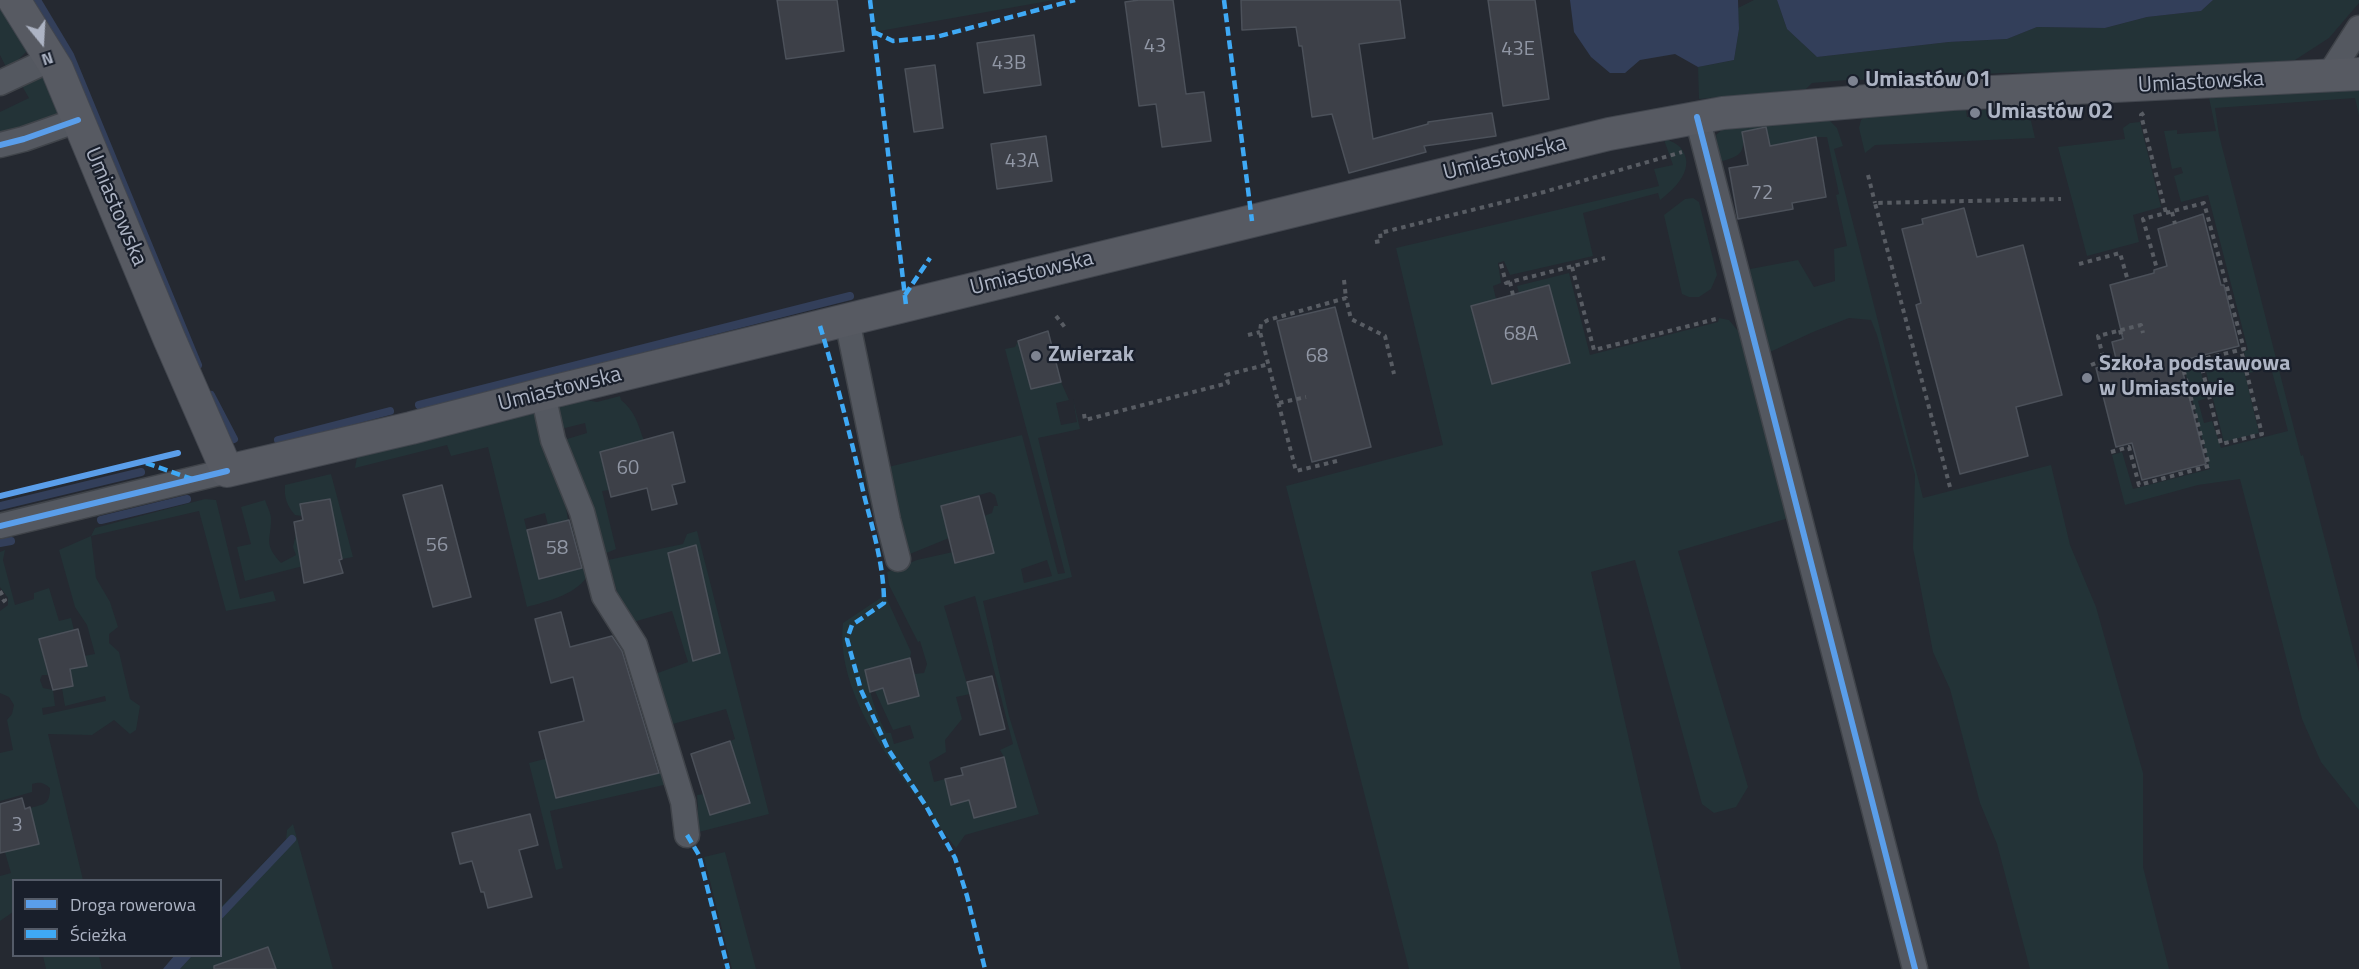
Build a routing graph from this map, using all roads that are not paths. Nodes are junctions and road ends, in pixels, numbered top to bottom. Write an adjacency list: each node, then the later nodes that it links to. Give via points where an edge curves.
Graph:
1 (14, 0): 3 (main road, Umiastowska)
2 (2359, 28): 4 (street)
3 (51, 59): 5 (street); 7 (main road, Umiastowska)
4 (2344, 75): 6 (main road, Umiastowska, via 1952,94)
5 (0, 83)
6 (1697, 117): 9 (main road, Umiastowska, via 1609,134); 15 (street)
7 (78, 120): 8 (street); 11 (main road, Umiastowska)
8 (0, 145)
9 (847, 320): 10 (main road, Umiastowska); 13 (street)
10 (543, 394): 11 (main road, Umiastowska); 14 (street, via 553,440 582,512 604,596 634,645 683,802)
11 (227, 471): 12 (street)
12 (0, 526)
13 (898, 559)
14 (687, 835)
15 (1915, 969)

